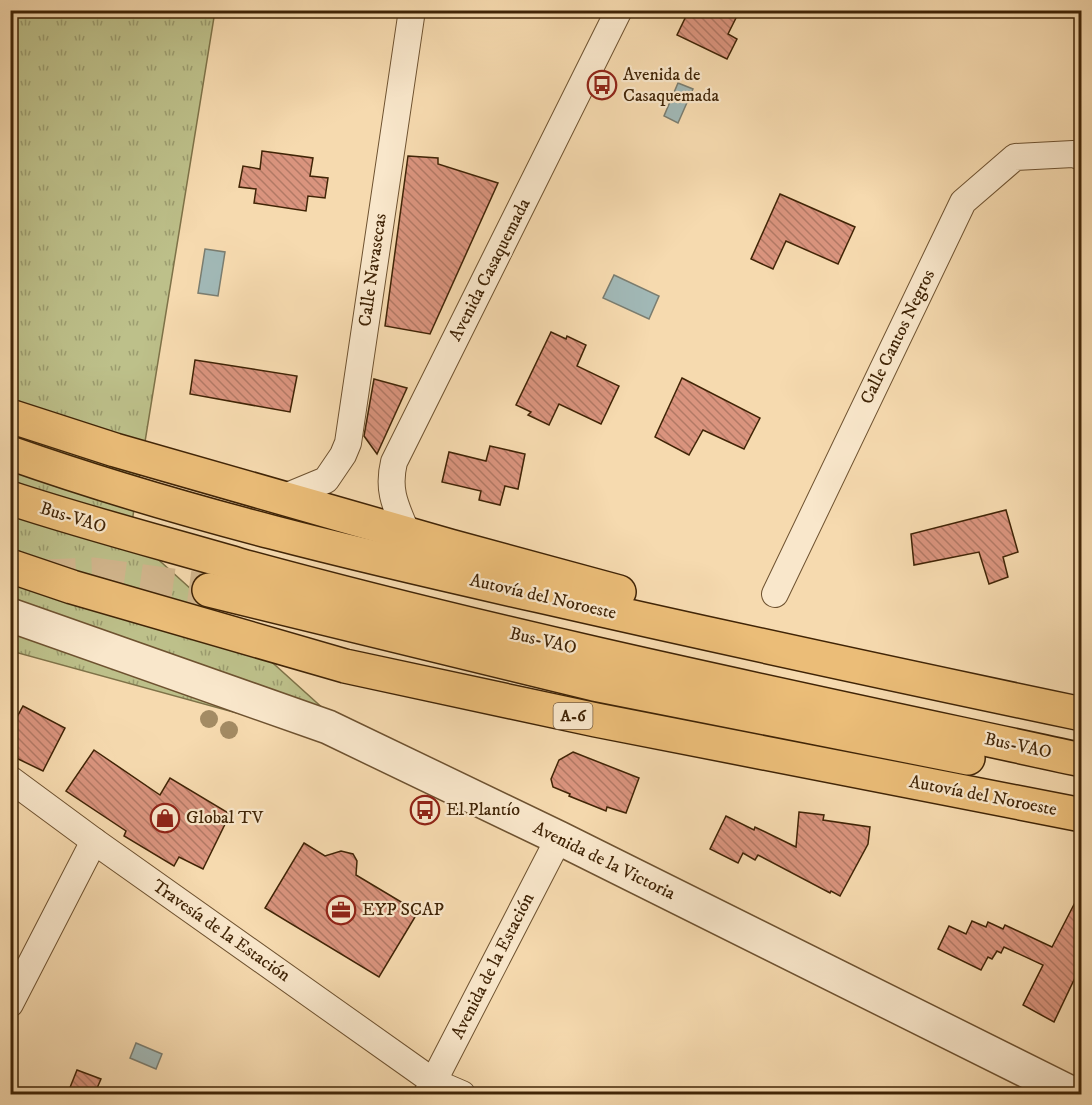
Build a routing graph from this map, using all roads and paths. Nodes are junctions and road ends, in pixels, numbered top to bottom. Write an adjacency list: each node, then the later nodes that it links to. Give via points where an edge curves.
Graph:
1 (412, 10): 7 (street, Calle Navasecas, via 348,443 326,480)
2 (619, 10): 8 (street, Avenida Casaquemada, via 394,462 390,487)
3 (1082, 157): 11 (street, Calle Cantos Negros, via 1015,157 963,202)
4 (10, 416): 7 (highway)
5 (10, 453): 14 (highway, Autovía del Noroeste, via 83,479 348,553)
6 (10, 498): 17 (highway, Bus-VAO, via 339,592 625,660)
7 (285, 498): 8 (highway)
8 (406, 533): 14 (highway, via 697,613)
9 (10, 566): 20 (highway, Autovía del Noroeste / A-6, via 345,666 596,720)
10 (209, 590): 19 (highway, via 594,684)
11 (776, 594)
12 (10, 615): 15 (street, Avenida de la Victoria)
13 (10, 634): 15 (street, Avenida de la Victoria)
14 (711, 635): 16 (highway, Autovía del Noroeste)
15 (124, 655): 21 (street, Avenida de la Victoria, via 328,727)
16 (1082, 714)
17 (1082, 760)
18 (10, 779): 22 (street, Travesía de la Estación)
19 (1082, 780)
20 (1082, 815)
21 (559, 838): 24 (street, Avenida de la Estación); 26 (street, Avenida de la Victoria)
22 (94, 841): 23 (street); 24 (street, Travesía de la Estación)
23 (10, 1004)
24 (430, 1088): 25 (street, Travesía de la Estación)
25 (462, 1095)
26 (1073, 1095)

